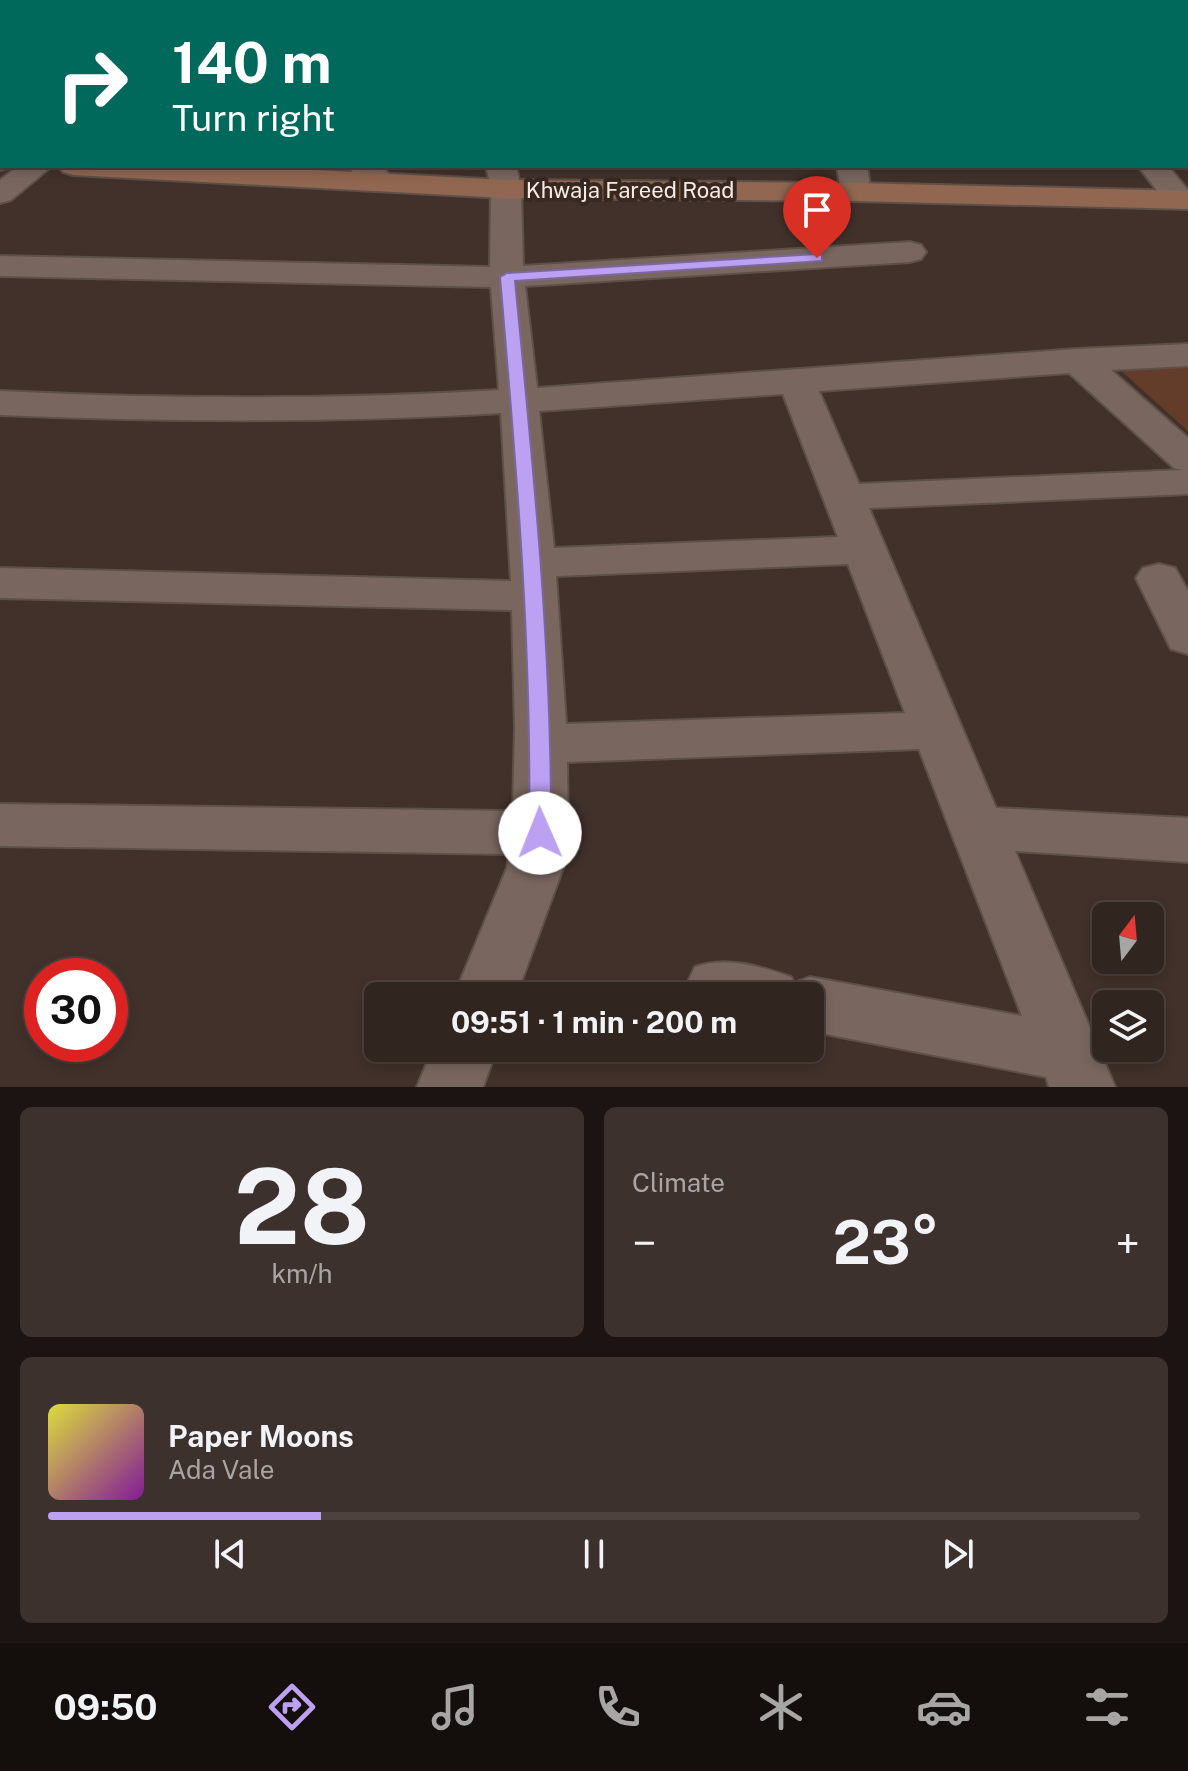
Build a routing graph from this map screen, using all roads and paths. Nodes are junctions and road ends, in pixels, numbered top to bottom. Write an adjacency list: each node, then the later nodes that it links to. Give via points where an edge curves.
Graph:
1 (34, 168): 8 (street)
2 (154, 168): 4 (main road, Khwaja Fareed Road)
3 (1155, 168): 9 (street)
4 (195, 169): 5 (main road, Khwaja Fareed Road)
5 (373, 174): 6 (main road, Khwaja Fareed Road)
6 (504, 178): 7 (main road, Khwaja Fareed Road); 12 (street)
7 (854, 179): 9 (main road, Khwaja Fareed Road)
8 (0, 194)
9 (1184, 200)
10 (910, 252): 12 (street)
11 (0, 266): 12 (street)
12 (507, 277): 16 (street)
13 (1188, 355): 14 (street)
14 (1077, 360): 15 (street); 18 (street)
15 (796, 380): 16 (street); 20 (street)
16 (519, 400): 17 (street, via 259,408 85,409); 23 (street)
17 (0, 403)
18 (1188, 459)
19 (1188, 482): 20 (street)
20 (843, 497): 21 (street)
21 (865, 550): 23 (street); 26 (street)
22 (1159, 578): 25 (street)
23 (534, 579): 24 (street); 27 (street)
24 (0, 583)
25 (1188, 638)
26 (937, 730): 27 (street); 29 (street)
27 (539, 744): 30 (street)
28 (0, 825): 30 (street)
29 (978, 828): 31 (street); 35 (street)
30 (540, 833): 32 (street, via 535,868)
31 (1188, 840)
32 (490, 982)
33 (824, 1007): 35 (street)
34 (460, 1062): 36 (street)
35 (1075, 1070)
36 (450, 1087)

